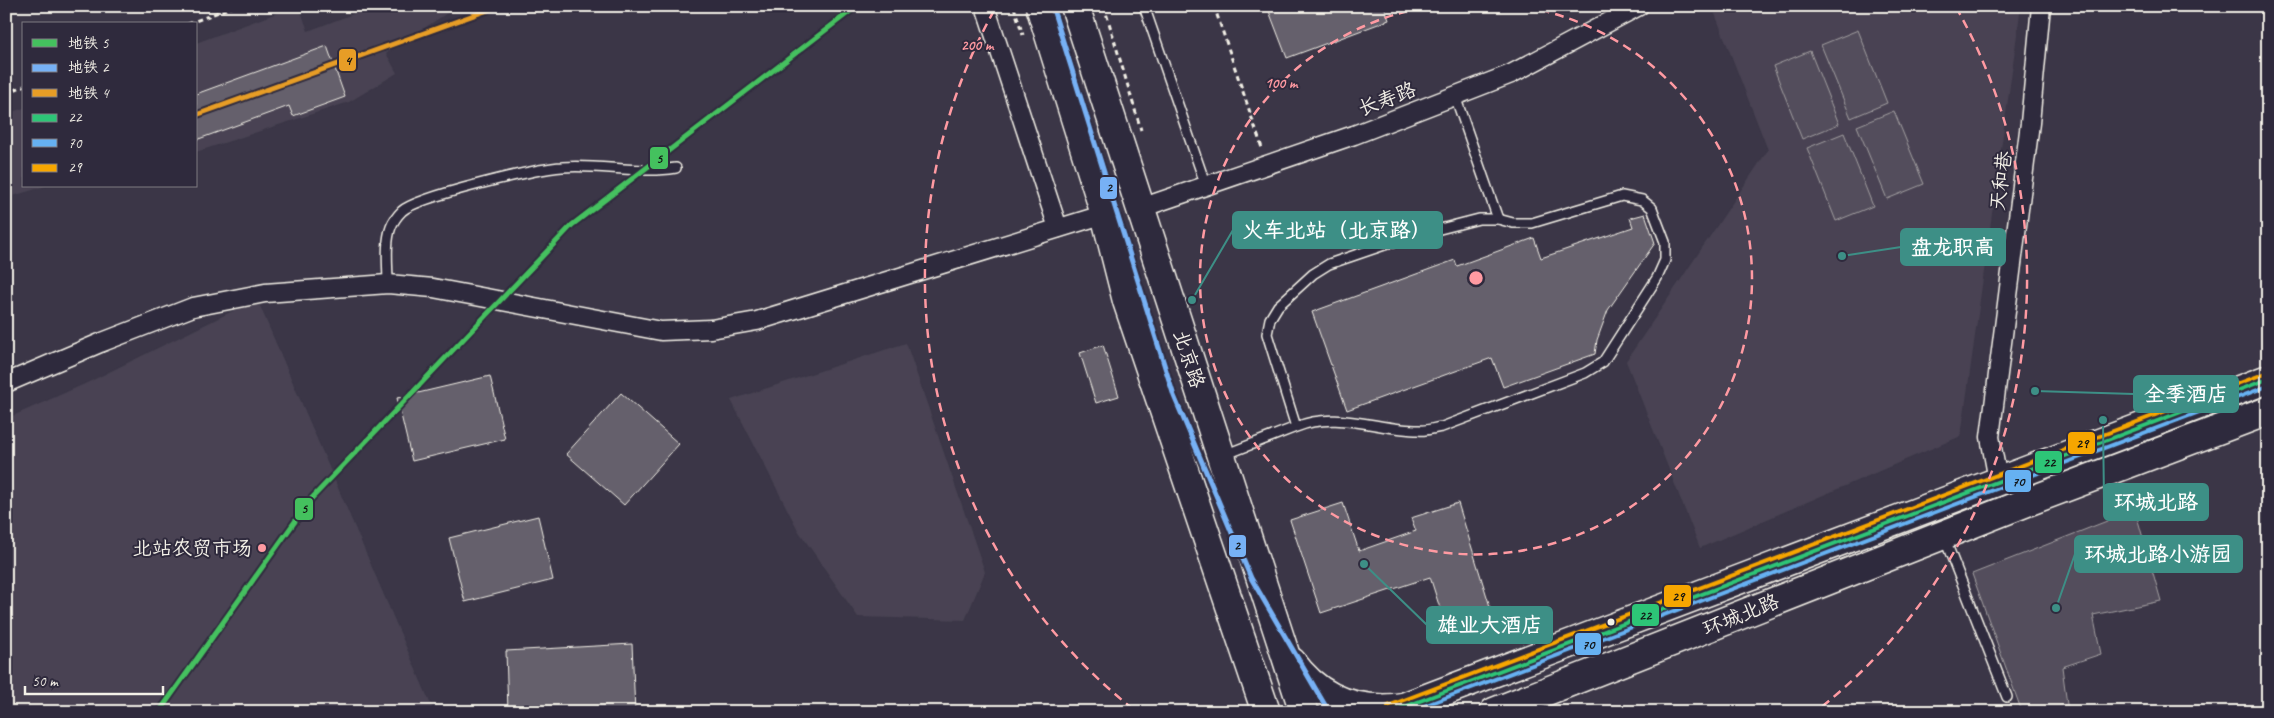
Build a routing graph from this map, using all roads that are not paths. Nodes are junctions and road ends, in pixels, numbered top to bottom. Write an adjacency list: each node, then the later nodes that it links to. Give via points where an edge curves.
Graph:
1 (985, 6): 13 (street)
2 (1040, 6): 11 (main road, 北京路)
3 (1075, 6): 10 (main road, 北京路)
4 (1144, 6): 9 (lane)
5 (1639, 6): 7 (street, 长寿路, via 1511,74)
6 (2041, 6): 20 (street, 天和巷, via 2030,123 1990,437)
7 (1455, 96): 9 (street, 长寿路); 12 (lane)
8 (676, 168): 14 (lane, via 656,171 611,166 561,167 500,178 418,202 401,211 391,226)
9 (1206, 186): 10 (street, 长寿路)
10 (1141, 208): 19 (main road, 北京路)
11 (1105, 214): 13 (street); 23 (main road, 北京路, via 1127,301)
12 (1498, 219): 18 (lane, via 1479,219 1405,238 1330,264 1313,274 1278,306 1266,334); 18 (lane, via 1532,223 1622,196 1642,200 1652,208 1665,242 1664,260 1657,278 1602,362 1585,373 1442,427 1419,430 1333,420)
13 (1058, 228): 14 (street, via 757,321 711,329 661,331 433,288)
14 (388, 284): 16 (street, via 265,292 193,308)
15 (2268, 379): 20 (main road, 环城北路)
16 (6, 383)
17 (2268, 411): 21 (main road, 环城北路)
18 (1296, 427): 19 (lane)
19 (1222, 456): 22 (main road, 北京路)
20 (1998, 480): 25 (main road, 环城北路)
21 (1943, 535): 24 (lane); 29 (main road, 环城北路)
22 (1287, 654): 25 (main road, 环城北路, via 1308,681 1331,698 1358,707); 28 (main road, 北京路)
23 (1256, 677): 26 (main road); 27 (main road, 北京路)
24 (2007, 697)
25 (1397, 709)
26 (1254, 712)
27 (1266, 712)
28 (1304, 712)
29 (1494, 712)

